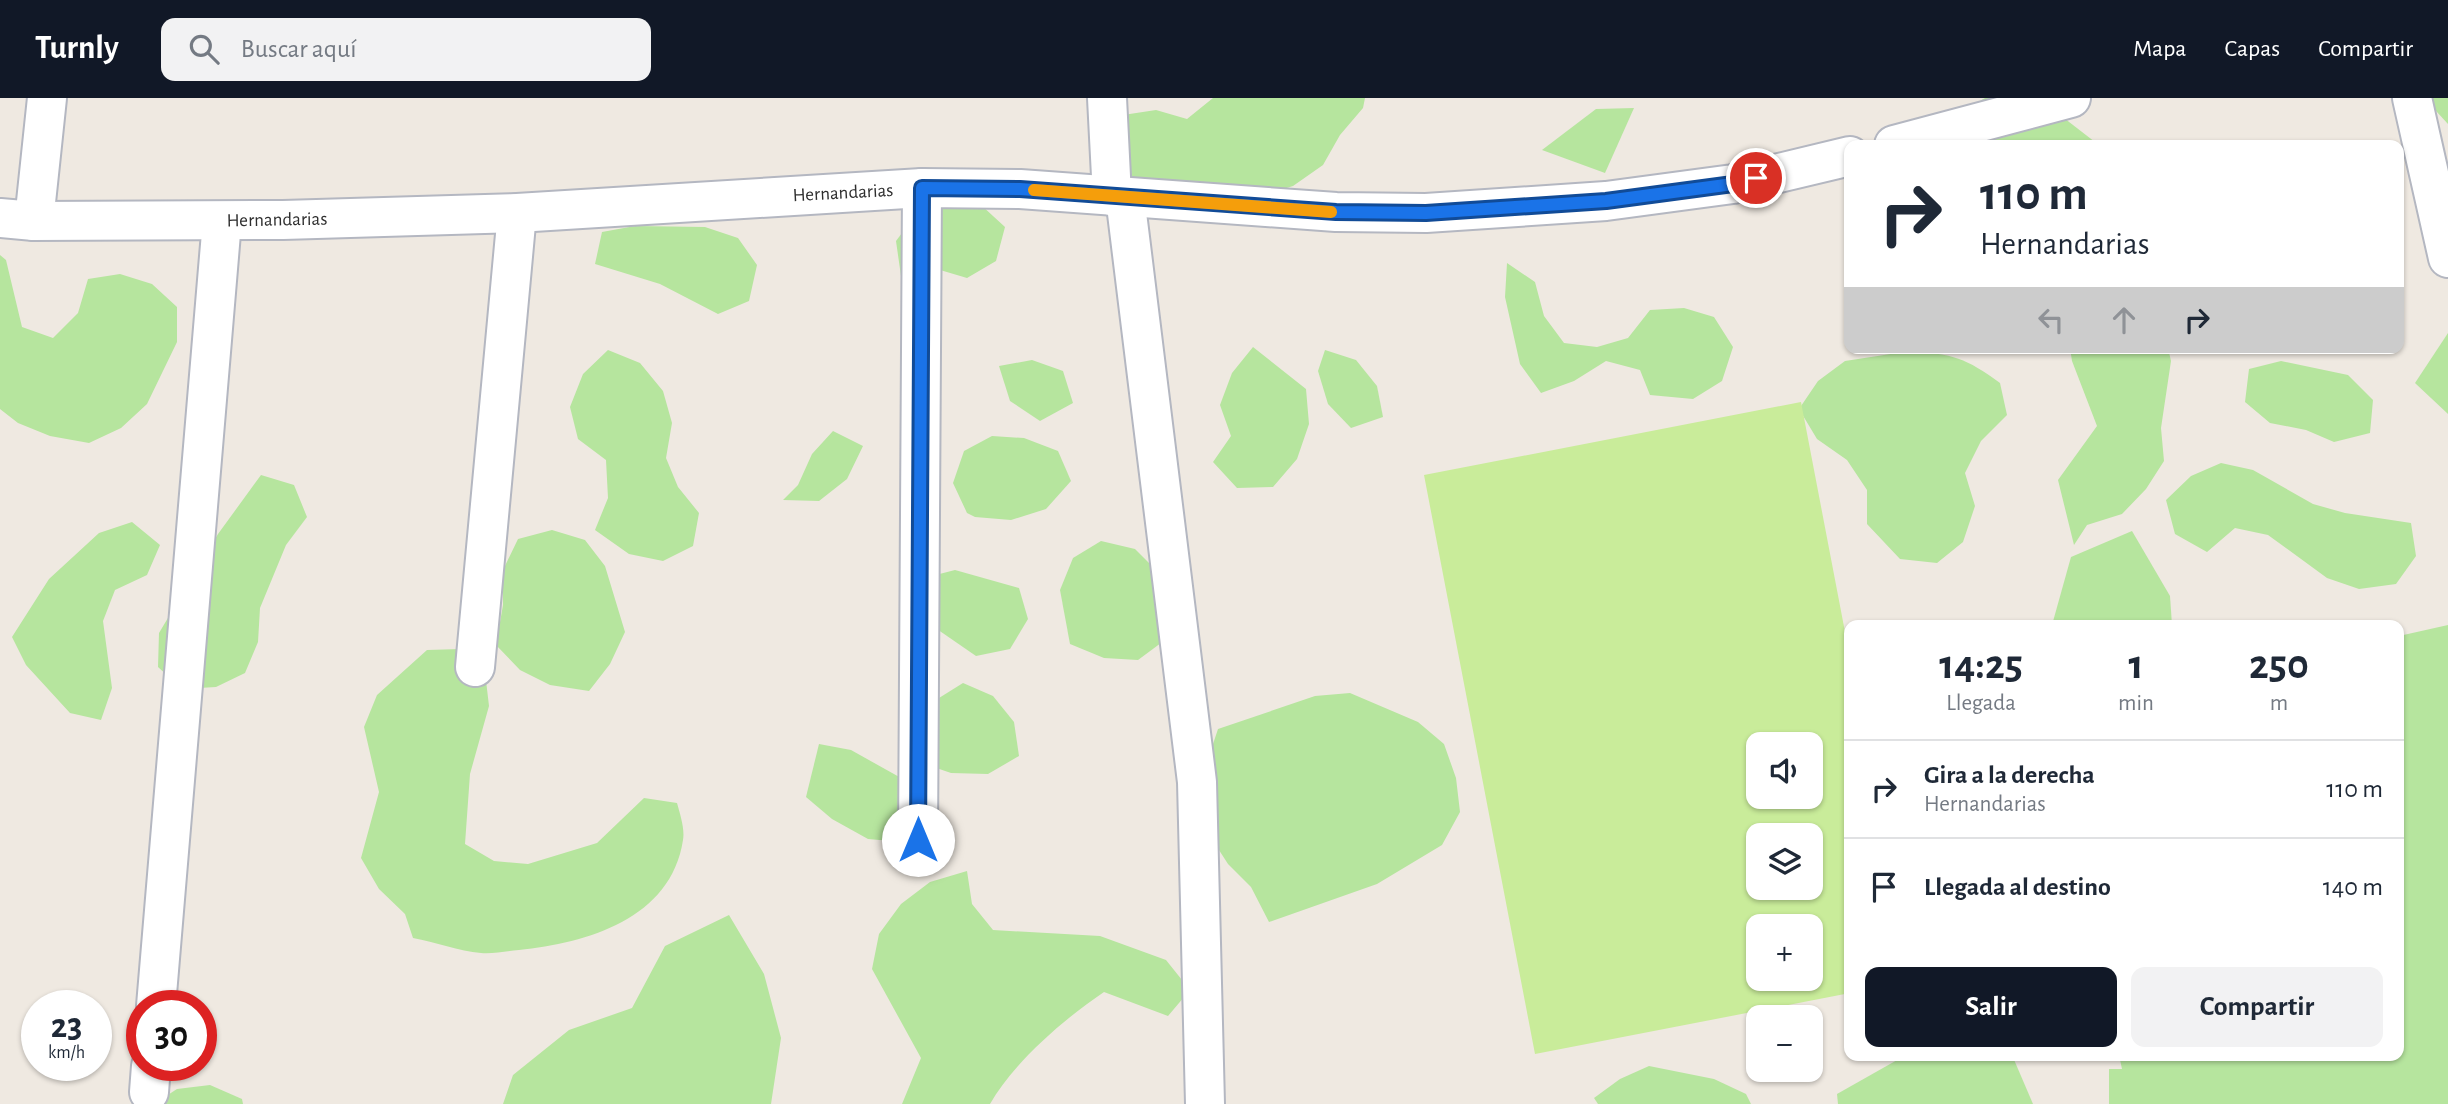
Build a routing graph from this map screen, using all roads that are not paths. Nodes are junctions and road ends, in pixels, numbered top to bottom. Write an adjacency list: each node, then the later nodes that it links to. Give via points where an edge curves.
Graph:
1 (47, 98): 10 (street)
2 (1107, 98): 8 (street)
3 (2071, 98): 5 (street)
4 (2412, 98): 12 (street)
5 (1913, 140)
6 (1844, 157): 8 (street, Hernandarias, via 1733,184 1522,208 1336,212)
7 (922, 188): 8 (street, Hernandarias); 9 (street, Hernandarias); 14 (street)
8 (1118, 197): 16 (street, via 1197,782)
9 (517, 213): 11 (street, Hernandarias); 13 (street)
10 (17, 219): 11 (street, Hernandarias)
11 (222, 221): 15 (street)
12 (2448, 258)
13 (475, 667)
14 (918, 840)
15 (157, 990)
16 (1205, 1104)

